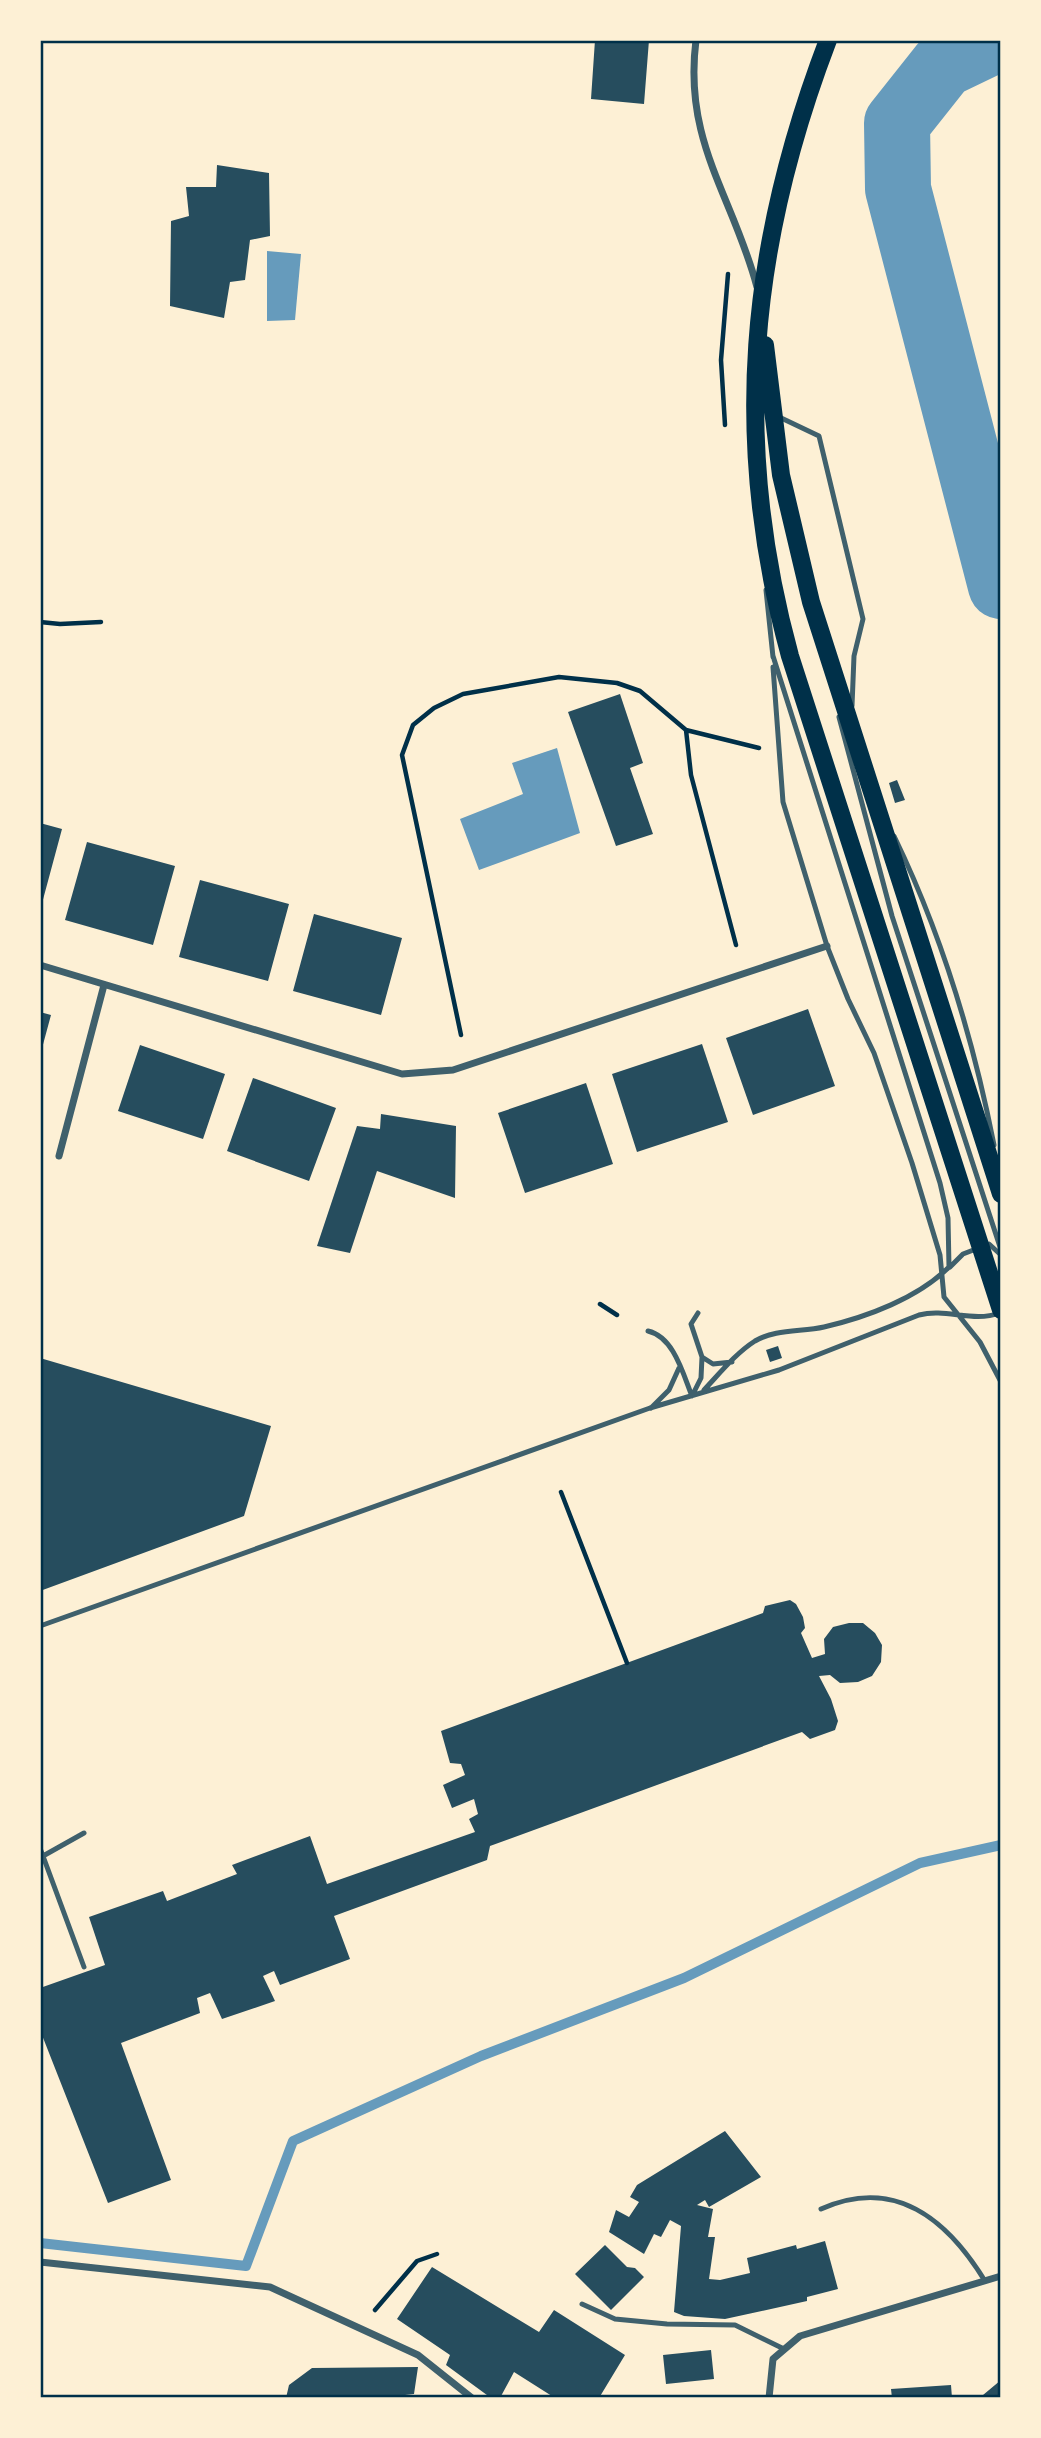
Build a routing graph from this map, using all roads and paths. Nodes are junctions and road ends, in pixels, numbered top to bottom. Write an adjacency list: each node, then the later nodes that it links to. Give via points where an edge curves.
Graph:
1 (695, 40): 4 (street, via 693,87 705,153 738,229)
2 (825, 48): 4 (main road, via 778,203)
3 (728, 270): 6 (path, via 721,360)
4 (761, 303): 5 (main road); 7 (main road, via 754,388)
5 (773, 415): 8 (main road, via 791,525); 12 (lane, via 819,436 863,619 854,656)
6 (725, 428)
7 (759, 507): 11 (lane); 24 (main road, via 790,656)
8 (811, 602): 12 (main road); 25 (lane, via 892,916)
9 (40, 622): 10 (path)
10 (102, 622)
11 (773, 656): 17 (lane, via 783,802); 26 (lane, via 940,1183 948,1218)
12 (851, 723): 15 (main road)
13 (686, 730): 14 (path); 16 (path, via 691,775); 20 (path, via 640,691 617,683 559,677 463,694 413,725 402,755)
14 (763, 749)
15 (871, 786): 22 (lane, via 941,944 973,1052); 23 (main road)
16 (736, 945)
17 (827, 946): 19 (street, via 453,1070 402,1074); 27 (lane, via 888,1092 931,1222)
18 (40, 965): 19 (street)
19 (104, 985): 21 (street)
20 (461, 1035)
21 (59, 1156)
22 (1001, 1179)
23 (1001, 1194)
24 (980, 1247): 25 (lane, via 993,1245); 26 (lane); 30 (main road)
25 (1001, 1252)
26 (949, 1267): 27 (lane); 28 (lane)
27 (943, 1274): 28 (lane); 36 (lane, via 914,1294 857,1316 767,1336)
28 (943, 1282): 32 (lane, via 944,1297)
29 (600, 1304): 33 (path)
30 (1001, 1312): 32 (lane, via 971,1319)
31 (698, 1313): 35 (lane, via 691,1324)
32 (957, 1314): 38 (lane, via 985,1349); 39 (lane, via 919,1315 779,1370)
33 (617, 1315)
34 (648, 1331): 37 (lane, via 660,1336)
35 (702, 1357): 36 (lane, via 713,1364); 40 (lane, via 701,1378)
36 (732, 1362): 39 (lane)
37 (679, 1365): 40 (lane); 41 (lane, via 669,1390)
38 (1001, 1382)
39 (702, 1392): 40 (lane)
40 (692, 1396): 41 (lane)
41 (650, 1408): 43 (lane)
42 (561, 1492): 44 (path)
43 (40, 1626)
44 (627, 1663)
45 (84, 1832): 47 (lane)
46 (40, 1848): 47 (lane)
47 (43, 1856): 48 (lane)
48 (84, 1967)
49 (821, 2209): 53 (lane, via 845,2199 874,2197 907,2204 939,2223 965,2249)
50 (437, 2254): 55 (path, via 416,2261 400,2278 379,2302)
51 (40, 2262): 55 (street, via 270,2287)
52 (1001, 2276): 53 (street)
53 (985, 2281): 56 (street, via 800,2336)
54 (582, 2304): 56 (lane, via 615,2319 735,2325)
55 (366, 2330): 57 (street, via 418,2355)
56 (782, 2348): 58 (street, via 773,2359)
57 (472, 2398)
58 (769, 2398)

